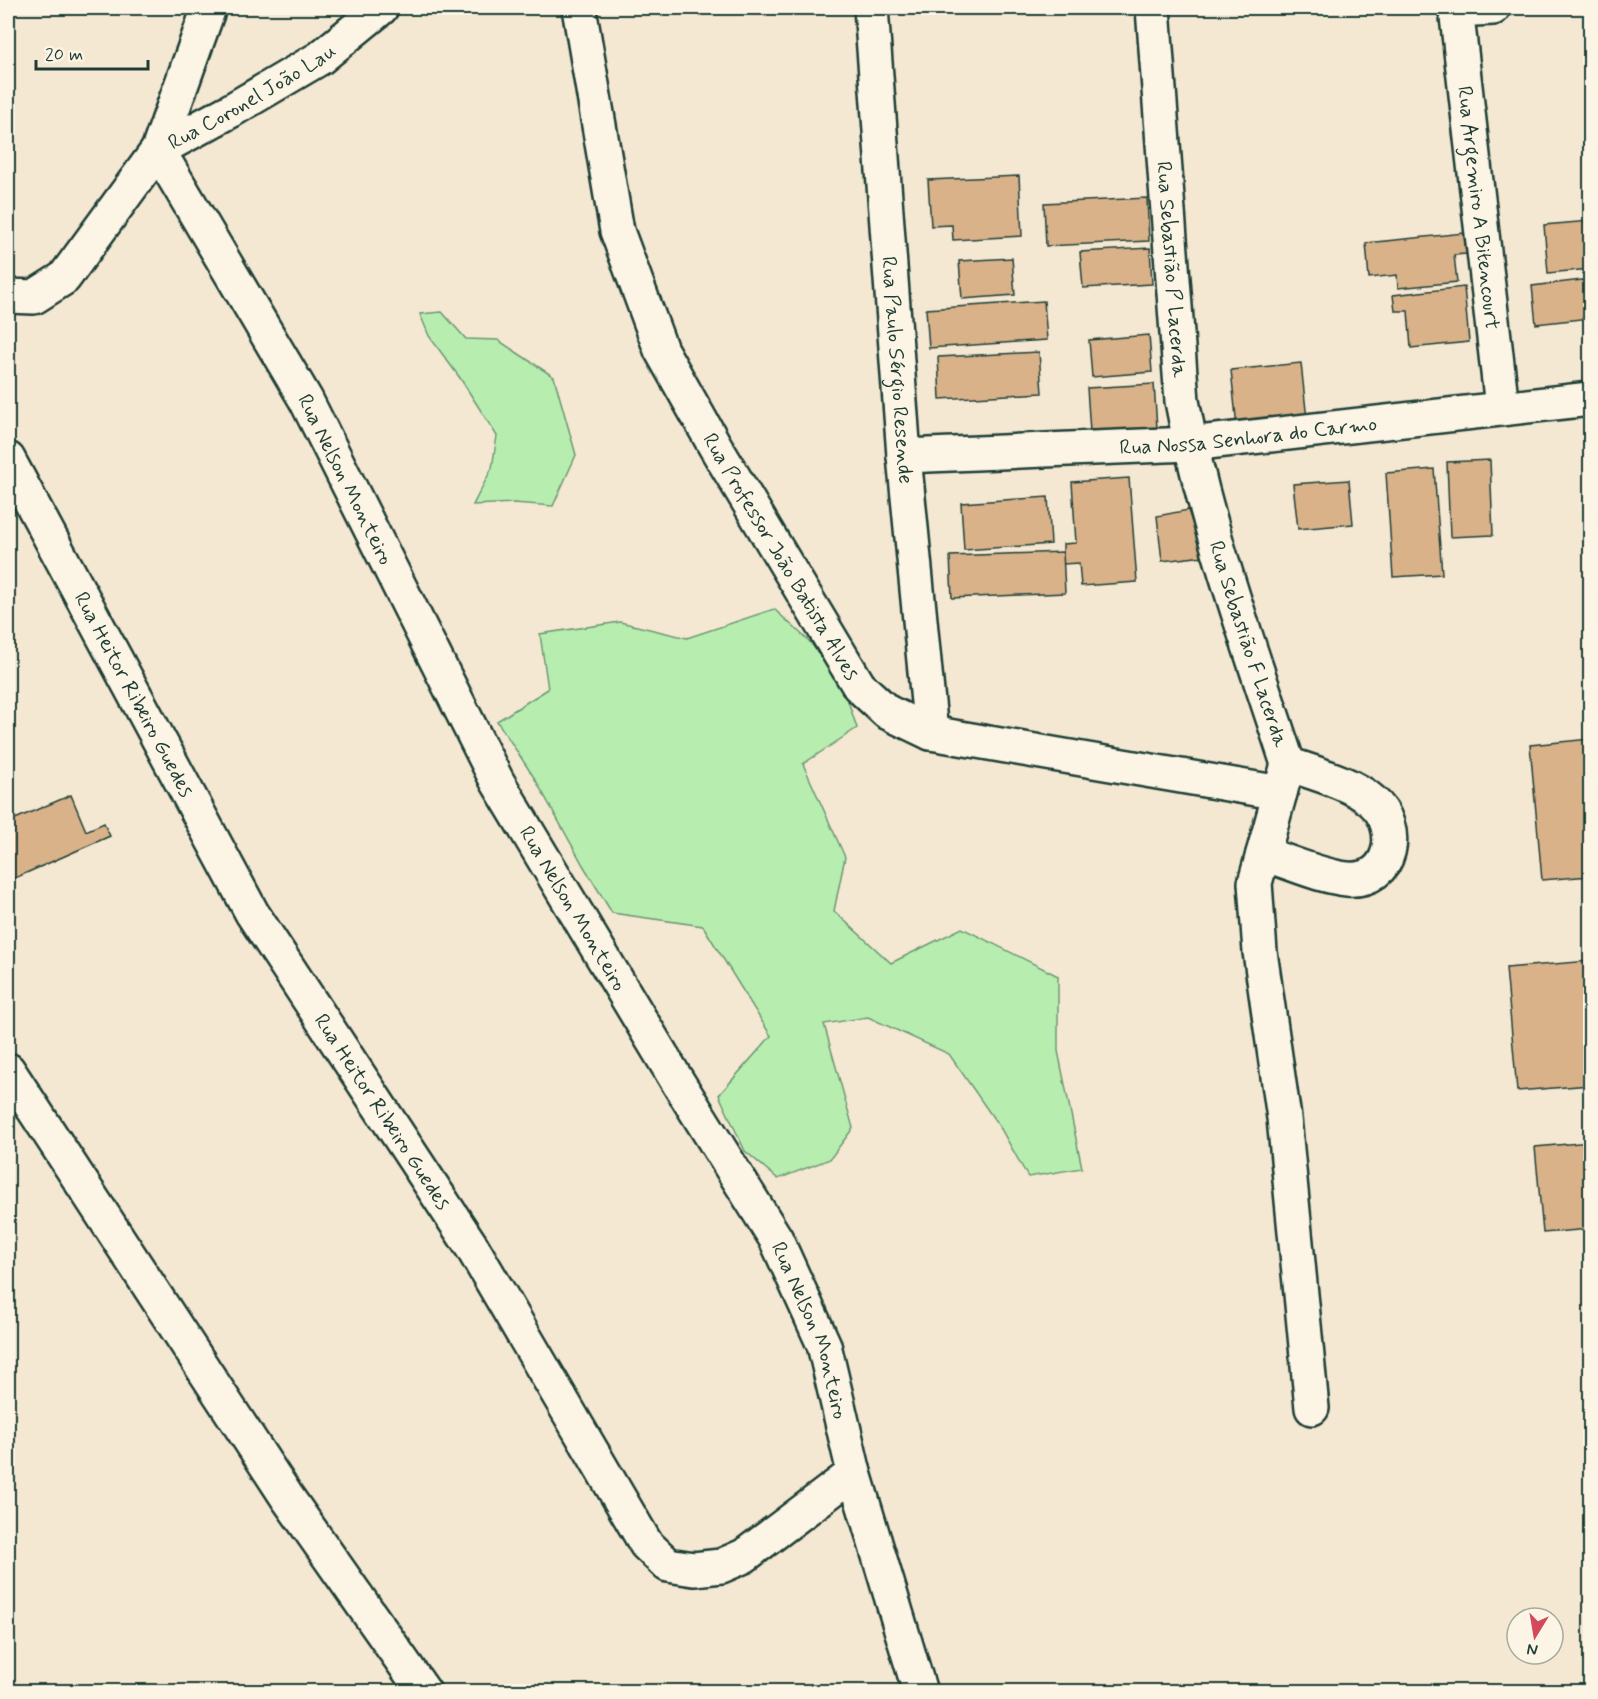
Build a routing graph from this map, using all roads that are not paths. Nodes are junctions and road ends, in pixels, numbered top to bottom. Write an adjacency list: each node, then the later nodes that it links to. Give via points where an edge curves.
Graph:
1 (209, 8): 8 (street)
2 (381, 8): 8 (street, Rua Coronel João Lau, via 320,57)
3 (579, 8): 16 (street, Rua Professor João Batista Alves, via 617,231 661,350 859,686 887,712)
4 (871, 8): 13 (street, Rua Paulo Sérgio Resende)
5 (1153, 8): 12 (street, Rua Sebastião P Lacerda, via 1182,401)
6 (1493, 8): 7 (street)
7 (1456, 9): 11 (street, Rua Argemiro A Bitencourt)
8 (158, 150): 9 (street, Rua Coronel João Lau, via 64,279); 21 (street, Rua Nelson Monteiro, via 306,400 497,781 776,1239 824,1345)
9 (21, 296)
10 (1590, 399): 11 (street, Rua Nossa Senhora do Carmo)
11 (1502, 407): 12 (street, Rua Nossa Senhora do Carmo)
12 (1190, 444): 13 (street, Rua Nossa Senhora do Carmo); 15 (street, Rua Sebastião P Lacerda)
13 (904, 456): 16 (street, Rua Paulo Sérgio Resende)
14 (8, 459): 21 (street, Rua Heitor Ribeiro Guedes, via 252,913 472,1247 646,1544 668,1565 694,1569 720,1566 744,1556)
15 (1212, 529): 17 (street, Rua Sebastião F Lacerda)
16 (931, 733): 17 (street, Rua Professor João Batista Alves)
17 (1284, 778): 18 (street); 18 (street, Rua Sebastião F Lacerda, via 1351,788 1373,801 1388,824 1389,850 1382,867 1364,878 1348,879)
18 (1263, 854): 20 (street, via 1256,883 1260,952 1284,1119)
19 (8, 1070): 22 (street, via 281,1488)
20 (1312, 1408)
21 (854, 1473): 23 (street, Rua Nelson Monteiro)
22 (424, 1692)
23 (920, 1692)

